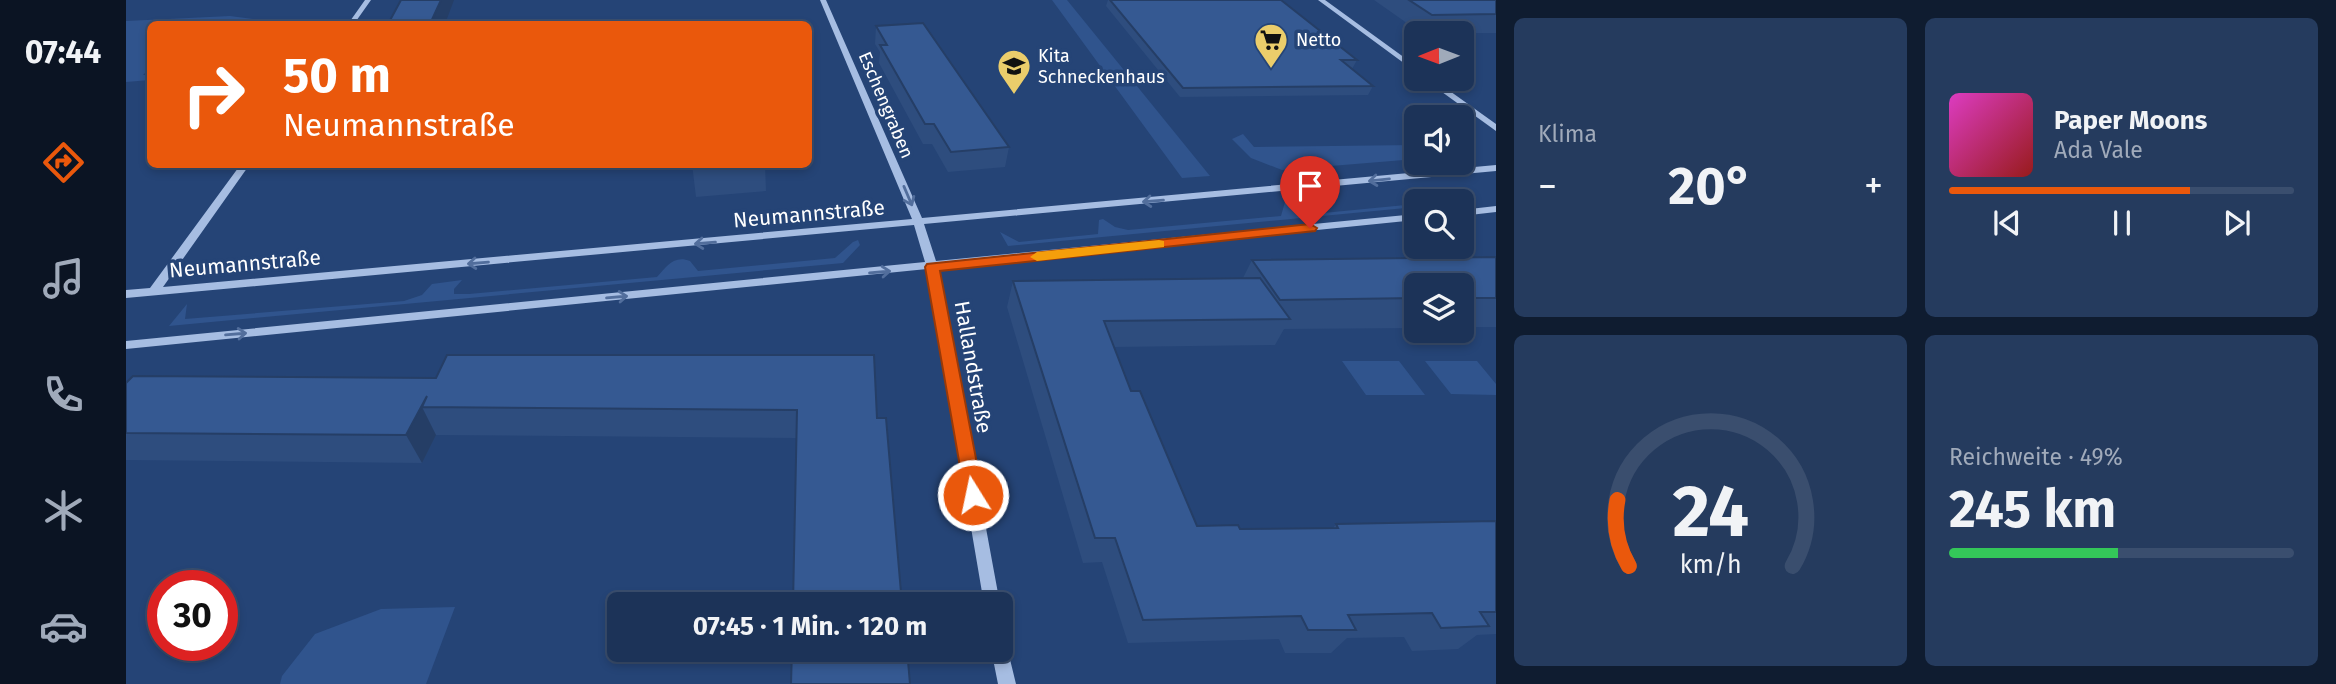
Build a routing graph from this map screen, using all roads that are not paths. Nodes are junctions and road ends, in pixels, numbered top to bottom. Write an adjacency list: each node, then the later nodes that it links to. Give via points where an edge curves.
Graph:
1 (368, 0): 4 (street)
2 (823, 0): 13 (street, Eschengraben, one-way to 13)
3 (1321, 0): 5 (street)
4 (353, 21)
5 (1404, 60)
6 (1445, 91): 7 (street)
7 (1496, 128)
8 (243, 168): 15 (street)
9 (1496, 168): 13 (street, Neumannstraße, one-way to 13)
10 (1496, 209): 11 (street)
11 (1474, 212)
12 (1404, 219): 14 (street)
13 (919, 223): 14 (street, Hallandstraße); 15 (street, Neumannstraße, one-way to 15)
14 (932, 267): 17 (street, one-way to 14); 18 (street, Hallandstraße)
15 (153, 290): 16 (street, Neumannstraße)
16 (126, 295)
17 (126, 345)
18 (990, 592)
19 (1002, 662): 20 (street)
20 (1006, 684)

